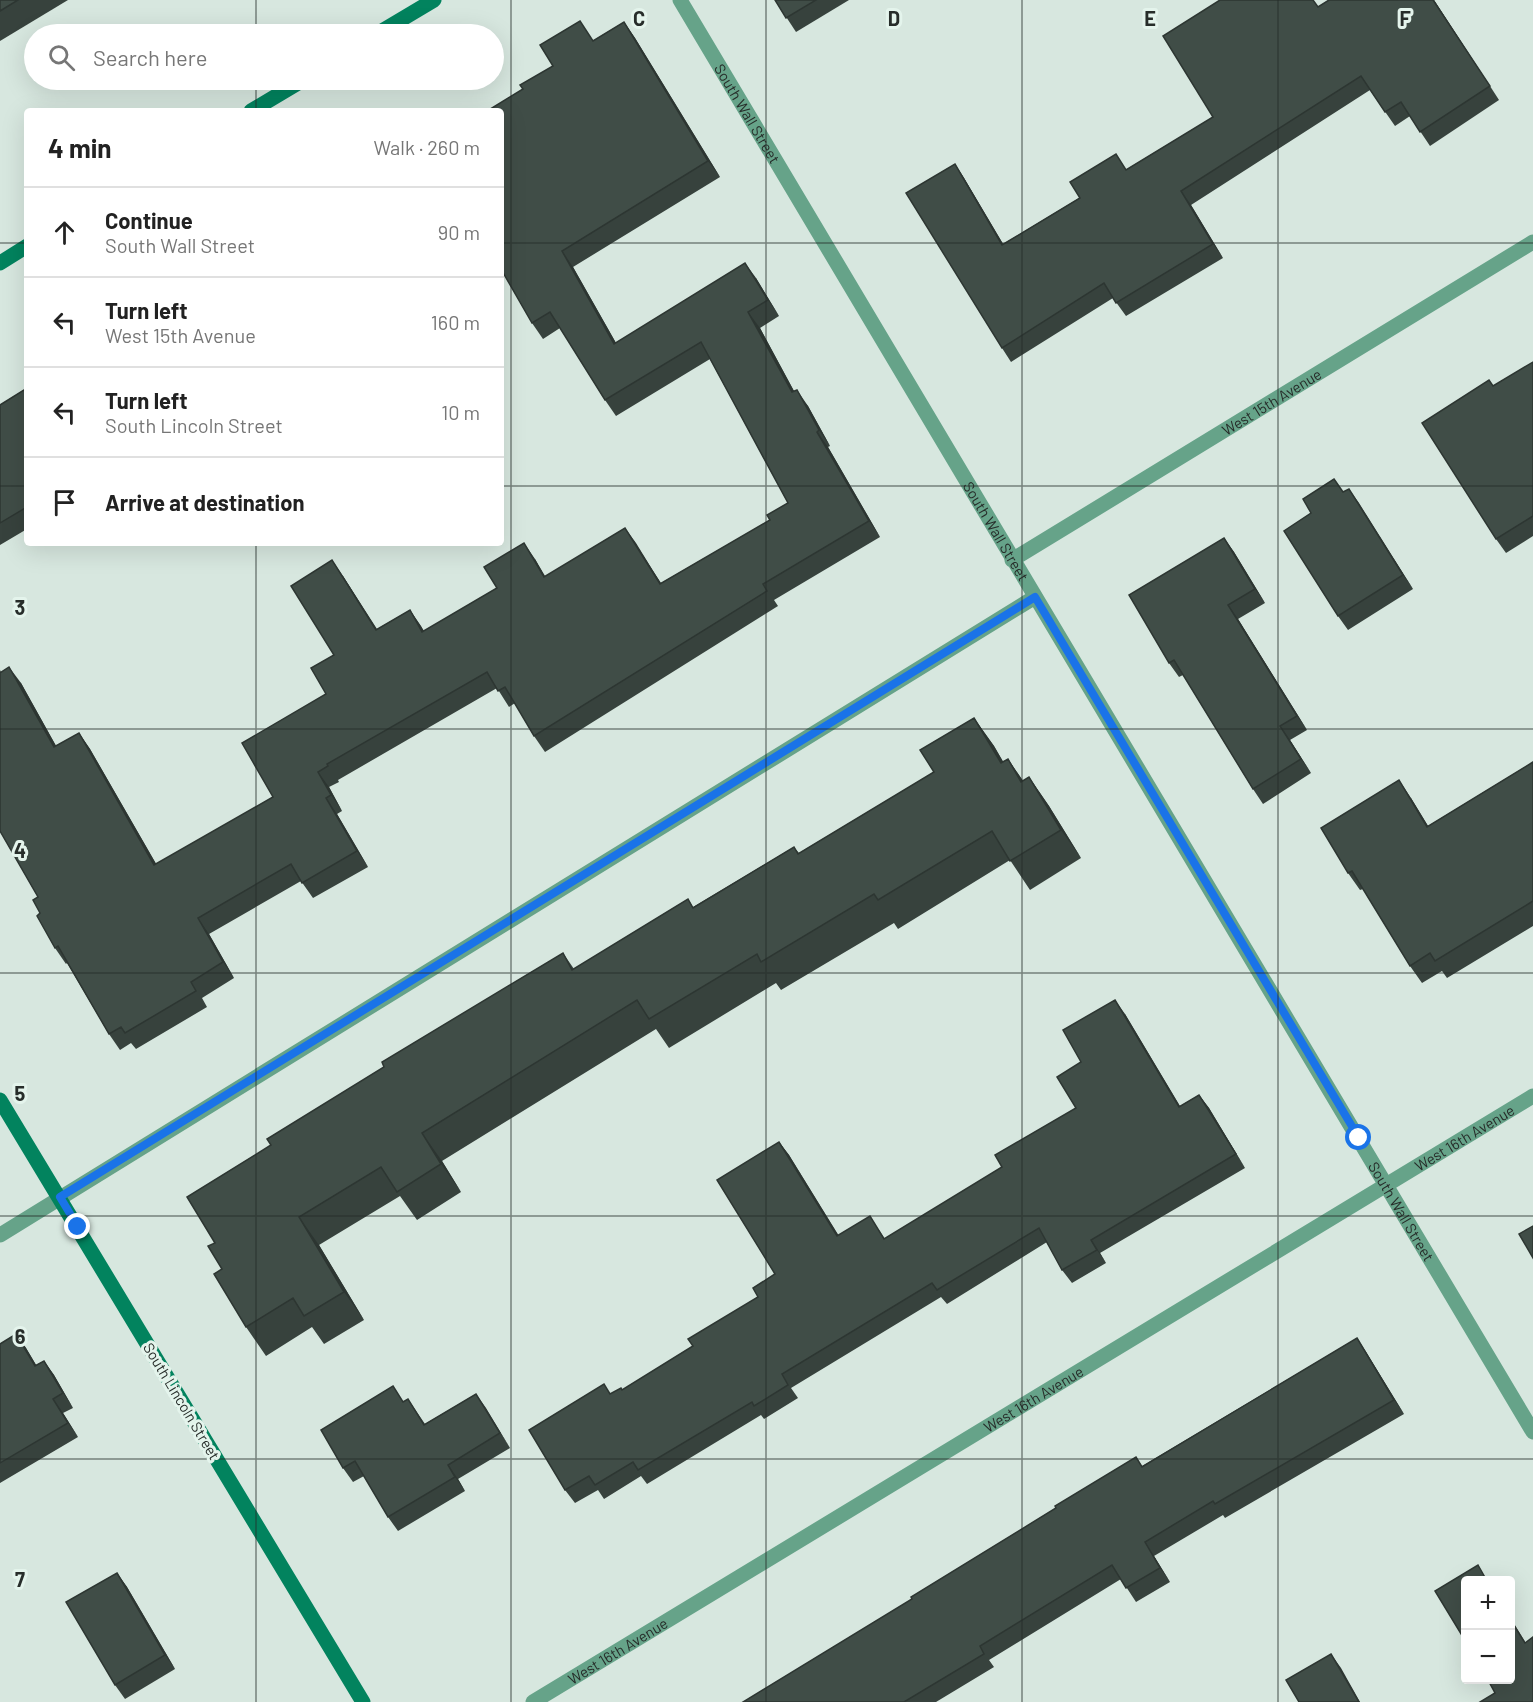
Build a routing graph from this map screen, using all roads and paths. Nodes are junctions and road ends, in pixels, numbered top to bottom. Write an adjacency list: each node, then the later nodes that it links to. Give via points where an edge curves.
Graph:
1 (434, 0): 3 (street)
2 (680, 0): 9 (street, South Wall Street)
3 (394, 24)
4 (286, 90): 5 (street)
5 (256, 108)
6 (1533, 242): 9 (street, West 15th Avenue)
7 (24, 248): 8 (street)
8 (0, 263)
9 (1012, 560): 10 (street, South Wall Street)
10 (1035, 597): 13 (street, South Wall Street); 14 (street)
11 (1533, 1096): 13 (street, West 16th Avenue)
12 (0, 1100): 14 (street, South Lincoln Street)
13 (1386, 1185): 16 (street, South Wall Street); 18 (street, West 16th Avenue)
14 (60, 1197): 15 (street); 17 (street, South Lincoln Street)
15 (0, 1234)
16 (1533, 1432)
17 (363, 1702)
18 (533, 1702)

